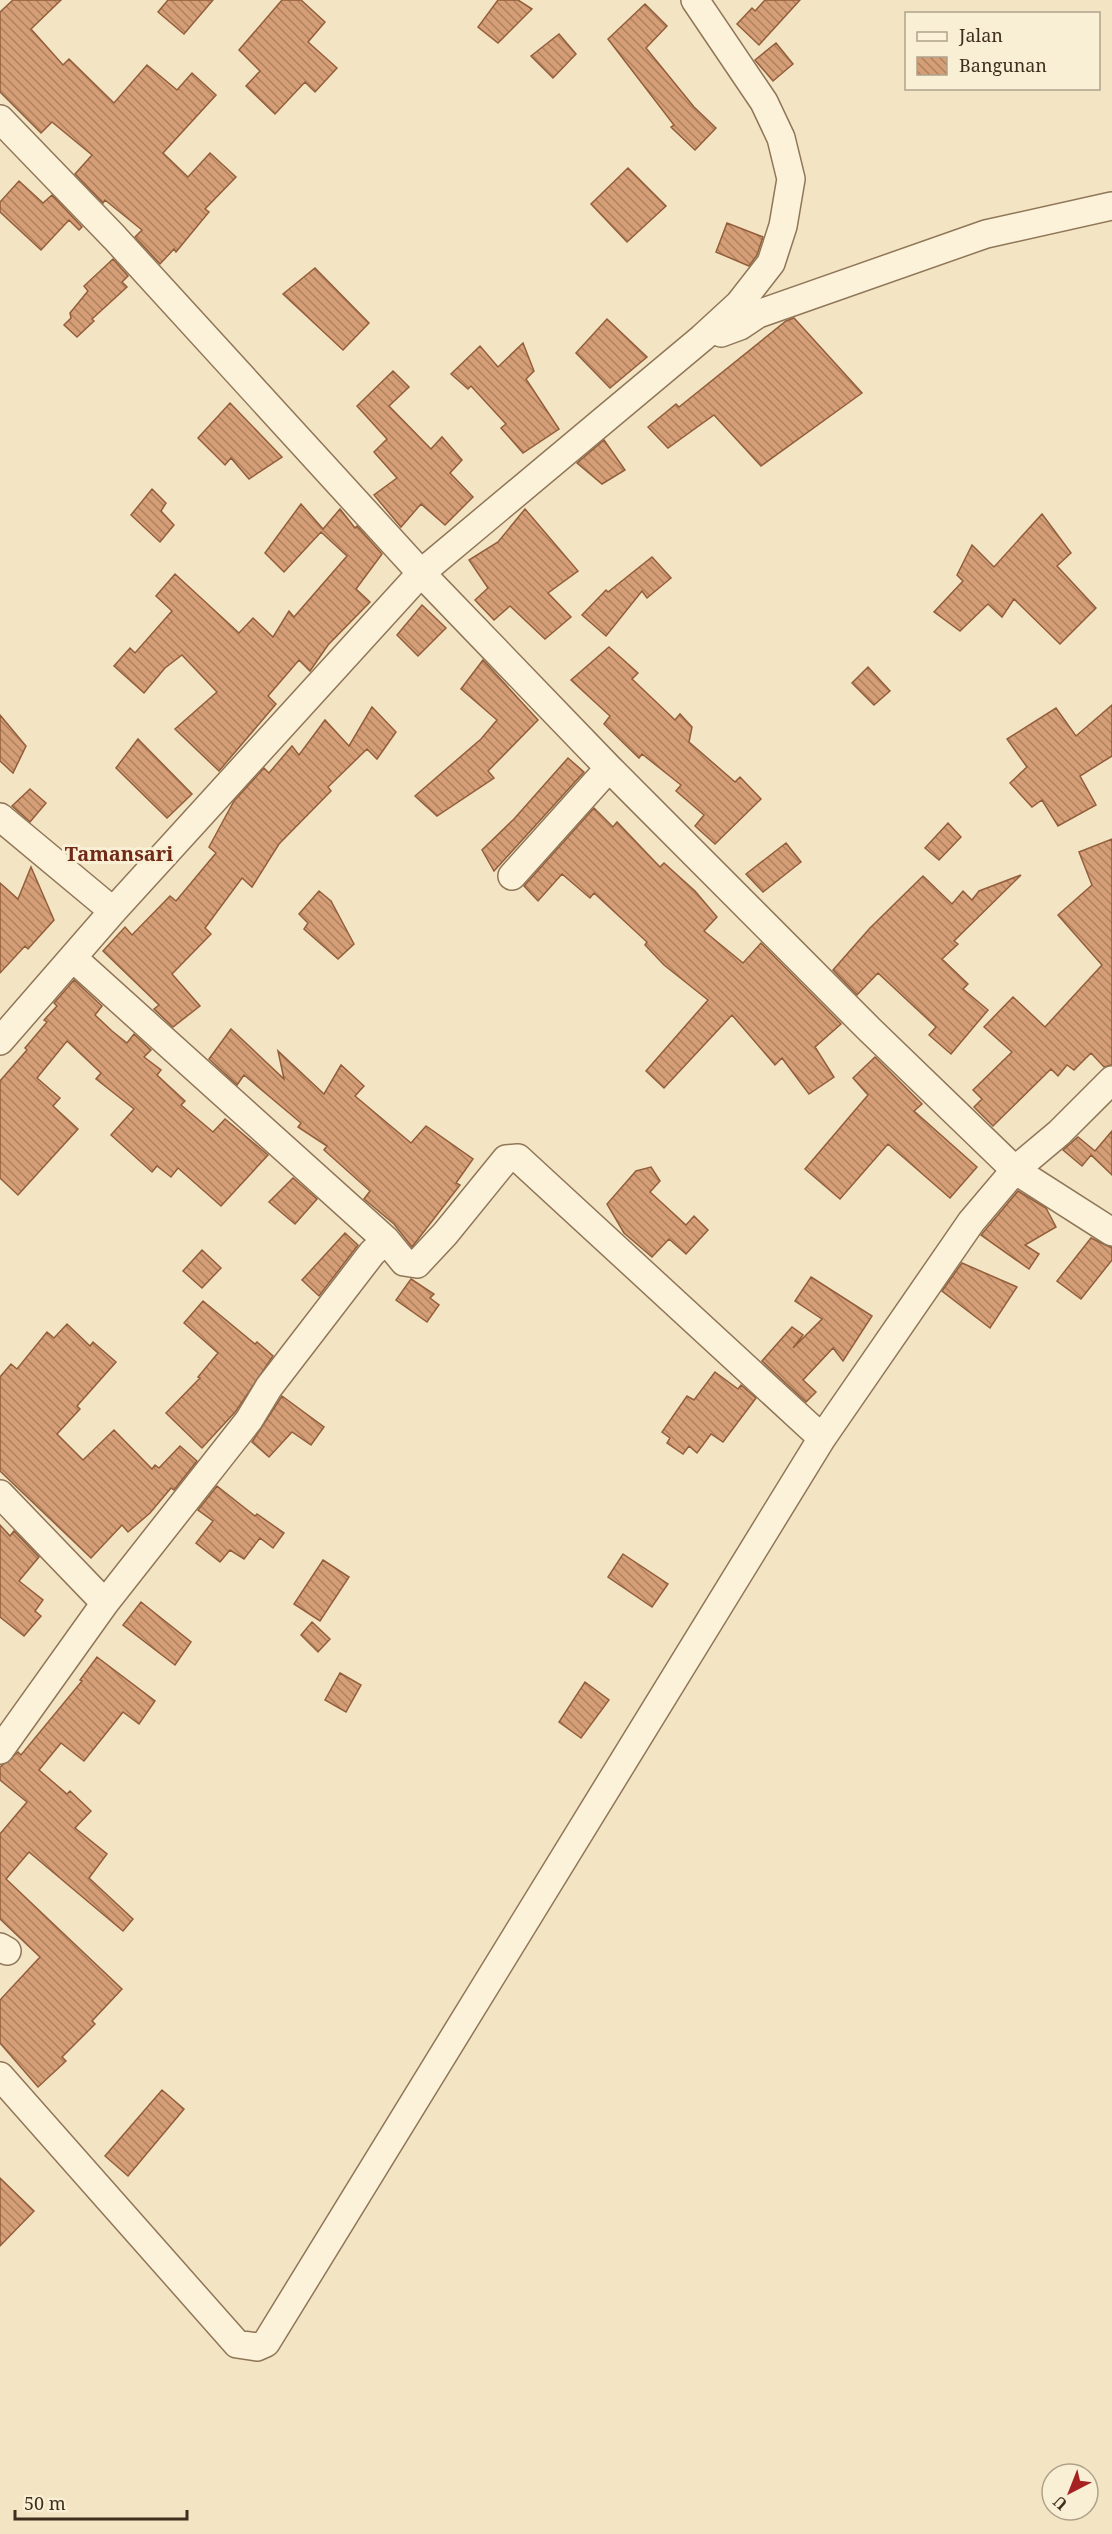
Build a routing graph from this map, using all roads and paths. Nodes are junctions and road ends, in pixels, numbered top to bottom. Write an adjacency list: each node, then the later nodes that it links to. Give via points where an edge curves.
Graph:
1 (695, 0): 4 (street, via 764,102 781,138 791,179 783,226 771,263 739,304)
2 (0, 119): 5 (street, via 123,247)
3 (1112, 206): 4 (street, via 986,234 758,314 740,326)
4 (702, 339): 5 (street)
5 (421, 573): 6 (street); 9 (street)
6 (609, 768): 8 (street); 13 (street)
7 (0, 817): 9 (street)
8 (512, 876)
9 (113, 911): 10 (street)
10 (73, 958): 11 (street); 15 (street)
11 (0, 1041)
12 (1112, 1080): 13 (street)
13 (1016, 1170): 14 (street); 16 (street, via 971,1222)
14 (1112, 1232)
15 (386, 1240): 16 (street, via 404,1262 417,1264 506,1159 518,1158); 18 (street)
16 (822, 1438): 20 (street, via 267,2343 257,2347 237,2344)
17 (0, 1494): 18 (street)
18 (105, 1603): 19 (street)
19 (0, 1750)
20 (0, 2076)

